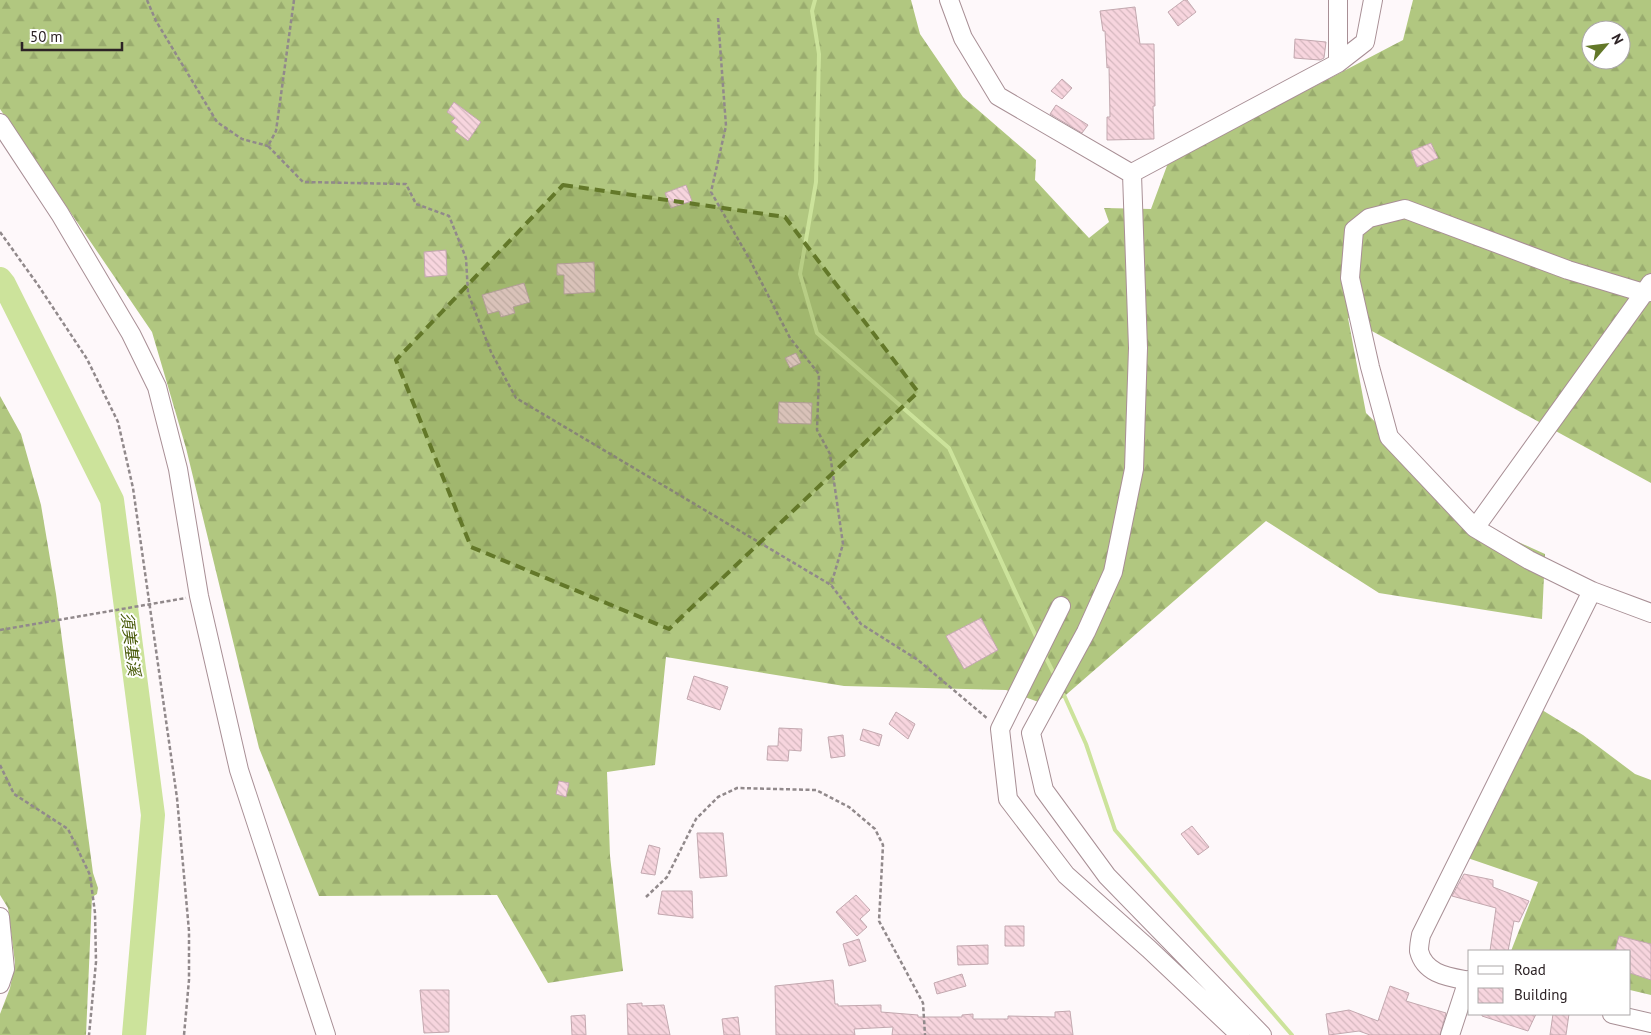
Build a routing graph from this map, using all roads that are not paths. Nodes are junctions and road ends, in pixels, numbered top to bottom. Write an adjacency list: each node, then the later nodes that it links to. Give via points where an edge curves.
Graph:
1 (949, 0): 6 (street, via 963,38 998,96)
2 (1338, 0): 4 (street)
3 (1373, 0): 4 (street, via 1365,42)
4 (1338, 63): 6 (street)
5 (0, 123): 18 (street, via 60,214 131,334 156,387 178,469 199,596 239,770)
6 (1132, 173): 20 (street, via 1138,348 1134,469 1113,572 1086,632 1032,734 1044,790 1107,876)
7 (1649, 290): 8 (street); 8 (street, via 1568,270 1405,209 1369,218 1354,230 1350,278 1389,437)
8 (1475, 528): 9 (street, via 1529,560)
9 (1592, 591): 11 (street); 13 (street, via 1421,935 1419,950 1427,966 1444,976)
10 (1061, 606): 19 (street, via 1000,729 1008,799 1066,875)
11 (1651, 613)
12 (0, 917): 14 (street, via 5,969)
13 (1468, 981)
14 (0, 984)
15 (1468, 984): 21 (street)
16 (1616, 1015): 17 (street)
17 (1651, 1023)
18 (326, 1035)
19 (1240, 1035)
20 (1262, 1035)
21 (1450, 1035)

